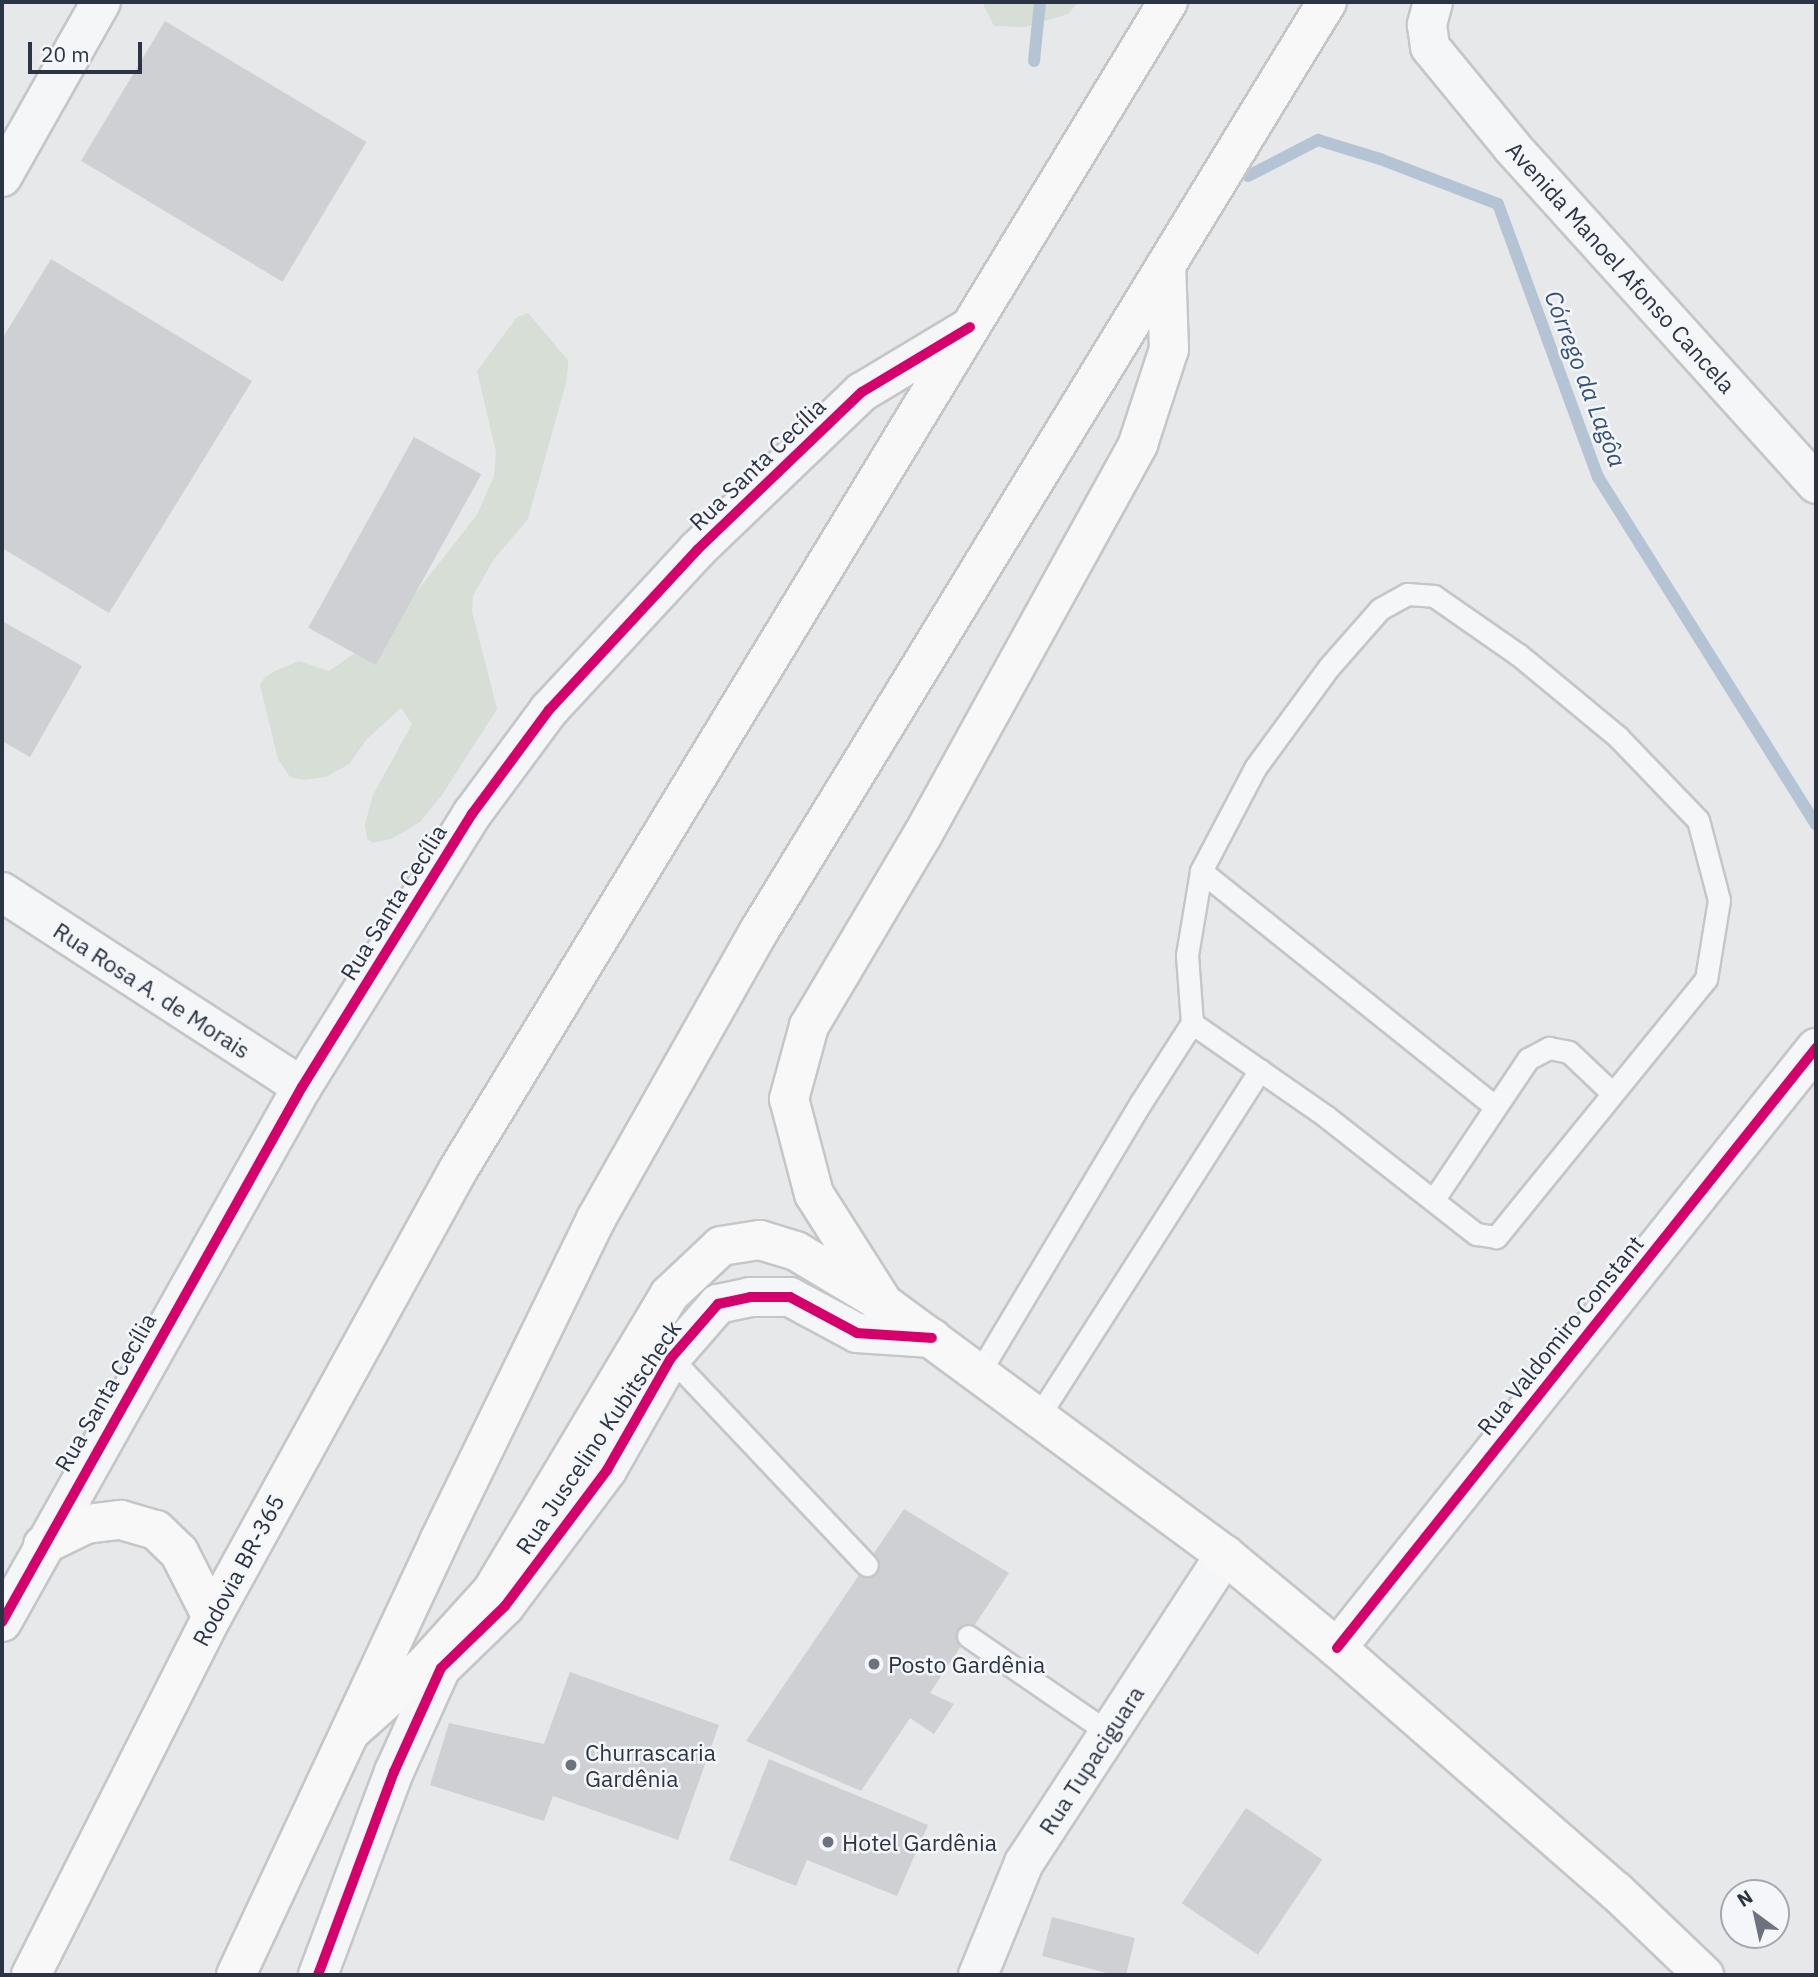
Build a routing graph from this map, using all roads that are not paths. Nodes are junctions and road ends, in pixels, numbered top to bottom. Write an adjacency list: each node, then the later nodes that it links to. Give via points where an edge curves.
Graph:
1 (101, 2): 5 (street)
2 (1168, 2): 7 (main road, Rodovia BR-365)
3 (1327, 2): 6 (main road)
4 (1433, 2): 8 (street, Avenida Manoel Afonso Cancela, via 1427,25 1430,47 1512,147)
5 (2, 177)
6 (1166, 265): 18 (main road, via 1169,349 1138,444 922,836 809,1026 792,1087 789,1099 814,1194); 30 (main road, via 760,931 596,1219)
7 (970, 327): 14 (street, Rua Santa Cecília, via 862,392 697,551 549,710 472,814); 26 (main road, Rodovia BR-365, via 458,1170)
8 (1816, 484)
9 (1201, 871): 11 (lane, via 1187,955); 15 (lane, via 1255,768 1329,667 1380,610 1407,594 1434,596 1519,655 1618,737 1698,820 1719,900 1706,979); 16 (lane)
10 (2, 892): 14 (street, Rua Rosa A. de Morais)
11 (1192, 1023): 13 (lane); 21 (lane)
12 (1816, 1048): 29 (street, Rua Valdomiro Constant)
13 (1260, 1070): 17 (lane); 22 (lane)
14 (302, 1087): 23 (street, Rua Santa Cecília)
15 (1612, 1093): 16 (lane, via 1569,1052 1549,1048 1528,1059); 17 (lane, via 1496,1237 1476,1234)
16 (1493, 1106): 17 (lane)
17 (1434, 1199)
18 (883, 1303): 19 (main road); 30 (main road, via 796,1251 760,1240 722,1246 661,1305 492,1591 426,1664)
19 (932, 1338): 20 (street, Rua Juscelino Kubitscheck, via 857,1334 790,1297 750,1297 718,1304); 21 (main road)
20 (671, 1358): 25 (lane); 34 (street, Rua Juscelino Kubitscheck, via 607,1470 505,1606 441,1668 394,1772)
21 (979, 1373): 22 (main road)
22 (1038, 1417): 24 (main road)
23 (43, 1545): 26 (main road, via 86,1524 121,1520 156,1530 179,1552); 27 (street, Rua Santa Cecília)
24 (1225, 1555): 29 (main road); 31 (street, Rua Tupaciguara)
25 (867, 1564)
26 (212, 1617): 32 (main road, Rodovia BR-365)
27 (2, 1622)
28 (968, 1636): 31 (lane)
29 (1337, 1648): 36 (main road, via 1616,1891)
30 (349, 1732): 33 (main road)
31 (1109, 1733): 35 (street, Rua Tupaciguara, via 1024,1863)
32 (30, 1975)
33 (236, 1975)
34 (318, 1975)
35 (978, 1975)
36 (1704, 1975)

